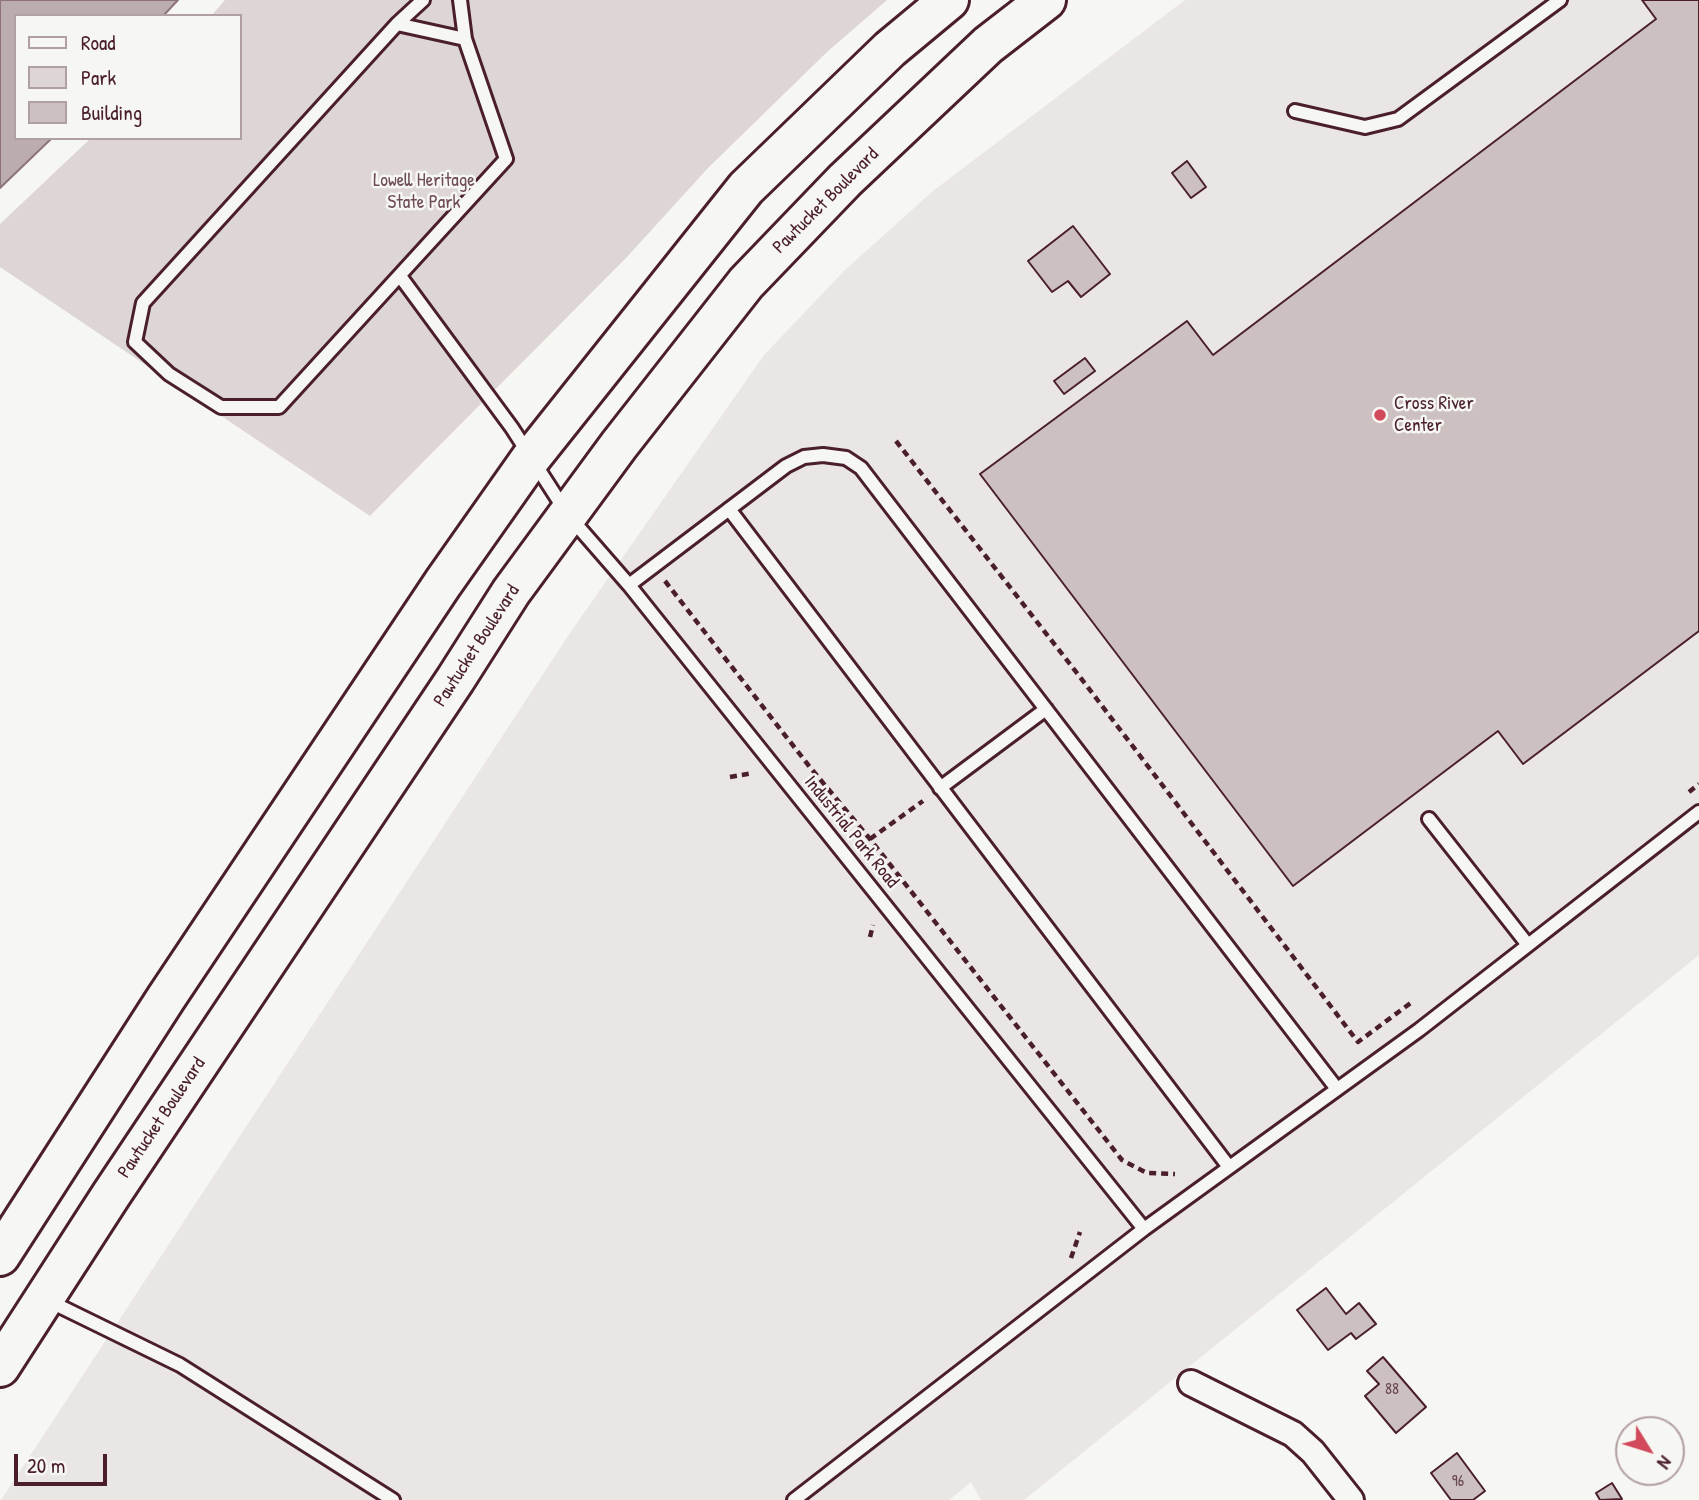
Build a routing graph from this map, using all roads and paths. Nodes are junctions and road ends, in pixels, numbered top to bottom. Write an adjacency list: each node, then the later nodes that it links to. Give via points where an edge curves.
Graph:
1 (423, 0): 6 (lane)
2 (460, 0): 7 (lane)
3 (949, 0): 11 (main road, via 890,49 746,188)
4 (1046, 0): 13 (main road, Pawtucket Boulevard, via 988,45 883,144 746,283)
5 (1560, 0): 8 (lane, via 1398,119 1365,127)
6 (397, 24): 7 (lane); 9 (lane, via 143,303 135,341 169,374 221,407 279,407)
7 (465, 39): 9 (lane, via 506,159)
8 (1295, 111)
9 (400, 276): 11 (lane, Industrial Park Road)
10 (896, 441): 22 (path, via 1358,1042)
11 (531, 458): 13 (lane, Industrial Park Road); 27 (main road, via 174,986)
12 (729, 509): 14 (lane); 16 (lane, via 804,457 846,458 861,468); 17 (lane)
13 (568, 514): 15 (lane, Industrial Park Road); 28 (main road, Pawtucket Boulevard, via 511,592)
14 (654, 566): 15 (lane); 20 (path)
15 (629, 585): 26 (lane, Industrial Park Road)
16 (1046, 709): 17 (lane); 23 (lane)
17 (940, 788): 20 (path); 24 (lane)
18 (1699, 812): 21 (lane)
19 (1429, 820): 21 (lane)
20 (870, 839): 25 (path, via 1122,1160 1147,1173)
21 (1528, 945): 23 (lane)
22 (1412, 1002)
23 (1337, 1089): 24 (lane)
24 (1229, 1167): 26 (lane)
25 (1175, 1174)
26 (1144, 1229): 32 (lane)
27 (0, 1256)
28 (44, 1298): 29 (main road, Pawtucket Boulevard); 31 (lane, via 180,1365)
29 (0, 1367)
30 (1191, 1383): 33 (street, via 1293,1434)
31 (393, 1500)
32 (794, 1500)
33 (1351, 1500)

